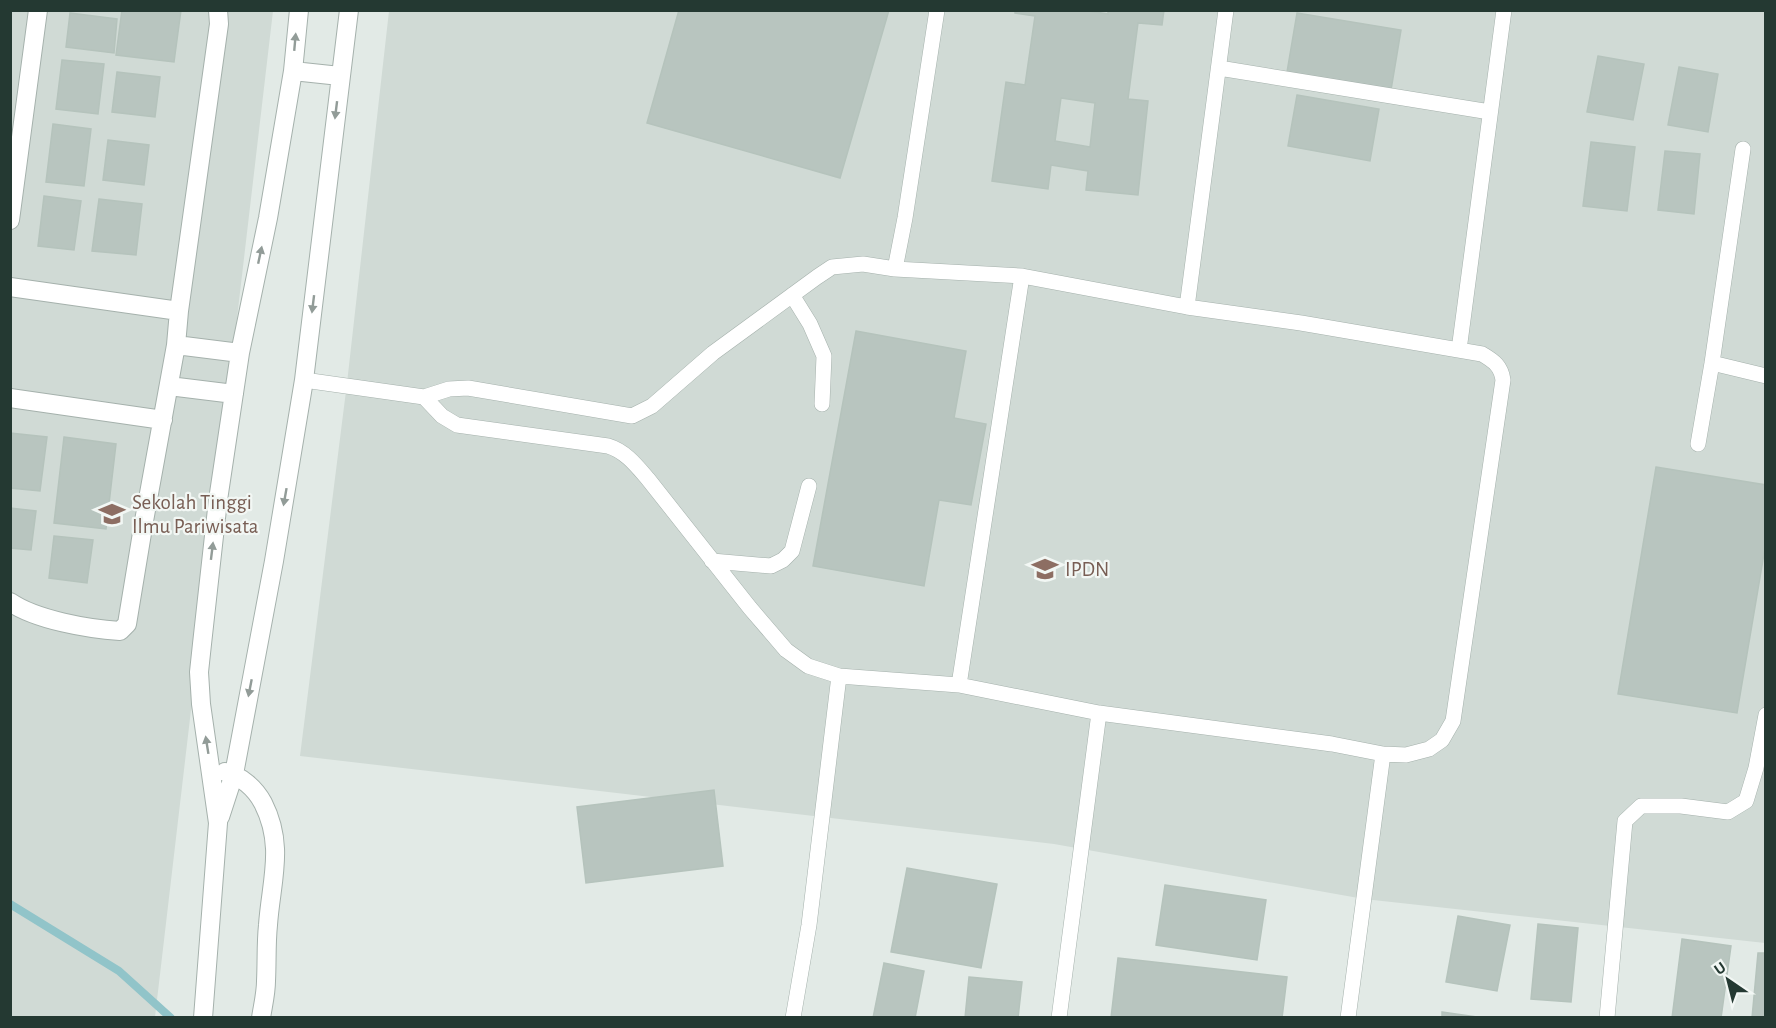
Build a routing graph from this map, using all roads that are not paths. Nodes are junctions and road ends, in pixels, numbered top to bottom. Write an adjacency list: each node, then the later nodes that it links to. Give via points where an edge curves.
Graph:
1 (38, 10): 13 (street)
2 (218, 10): 19 (street)
3 (298, 10): 9 (street, one-way to 3)
4 (349, 10): 10 (street)
5 (937, 10): 14 (lane)
6 (1226, 10): 8 (lane)
7 (1504, 10): 11 (lane)
8 (1219, 68): 11 (lane); 18 (lane)
9 (293, 71): 10 (street); 22 (street, one-way to 9)
10 (340, 76): 25 (street, one-way to 25)
11 (1490, 112): 21 (lane)
12 (1743, 149): 23 (lane)
13 (10, 220)
14 (895, 269): 15 (lane); 17 (lane, via 863,264 832,267)
15 (1022, 276): 18 (lane); 37 (lane)
16 (10, 287): 19 (street)
17 (792, 295): 28 (lane, via 713,353 652,406 632,416 468,388); 30 (lane, via 824,356)
18 (1187, 307): 21 (lane)
19 (179, 311): 20 (street)
20 (176, 345): 22 (street); 26 (street)
21 (1459, 350): 40 (lane, via 1482,354 1494,361 1502,370 1503,380 1453,721 1442,740 1429,749 1406,755)
22 (240, 353): 27 (street)
23 (1712, 363): 24 (lane); 32 (lane)
24 (1766, 376)
25 (304, 380): 28 (lane); 42 (street, one-way to 42)
26 (169, 386): 27 (street); 31 (street)
27 (234, 394): 41 (street, one-way to 27, via 199,672)
28 (424, 397): 34 (lane, via 457,425 613,448 634,463)
29 (10, 398): 31 (street)
30 (822, 404)
31 (163, 420): 35 (street, via 126,627 120,631 105,630 43,617)
32 (1698, 444)
33 (809, 486): 34 (lane, via 792,551 783,560 771,566)
34 (712, 561): 36 (lane, via 786,650 808,666)
35 (10, 602)
36 (839, 676): 37 (lane); 46 (lane, via 809,926)
37 (959, 685): 38 (lane)
38 (1100, 712): 40 (lane); 47 (lane)
39 (1766, 715): 49 (lane, via 1746,801 1728,812 1641,806 1625,821)
40 (1383, 754): 48 (lane)
41 (211, 768): 42 (street); 43 (street)
42 (234, 774): 43 (street); 44 (street, via 259,796 270,819 276,847)
43 (218, 823): 45 (street)
44 (261, 1016)
45 (203, 1017)
46 (793, 1017)
47 (1059, 1017)
48 (1348, 1017)
49 (1607, 1017)

